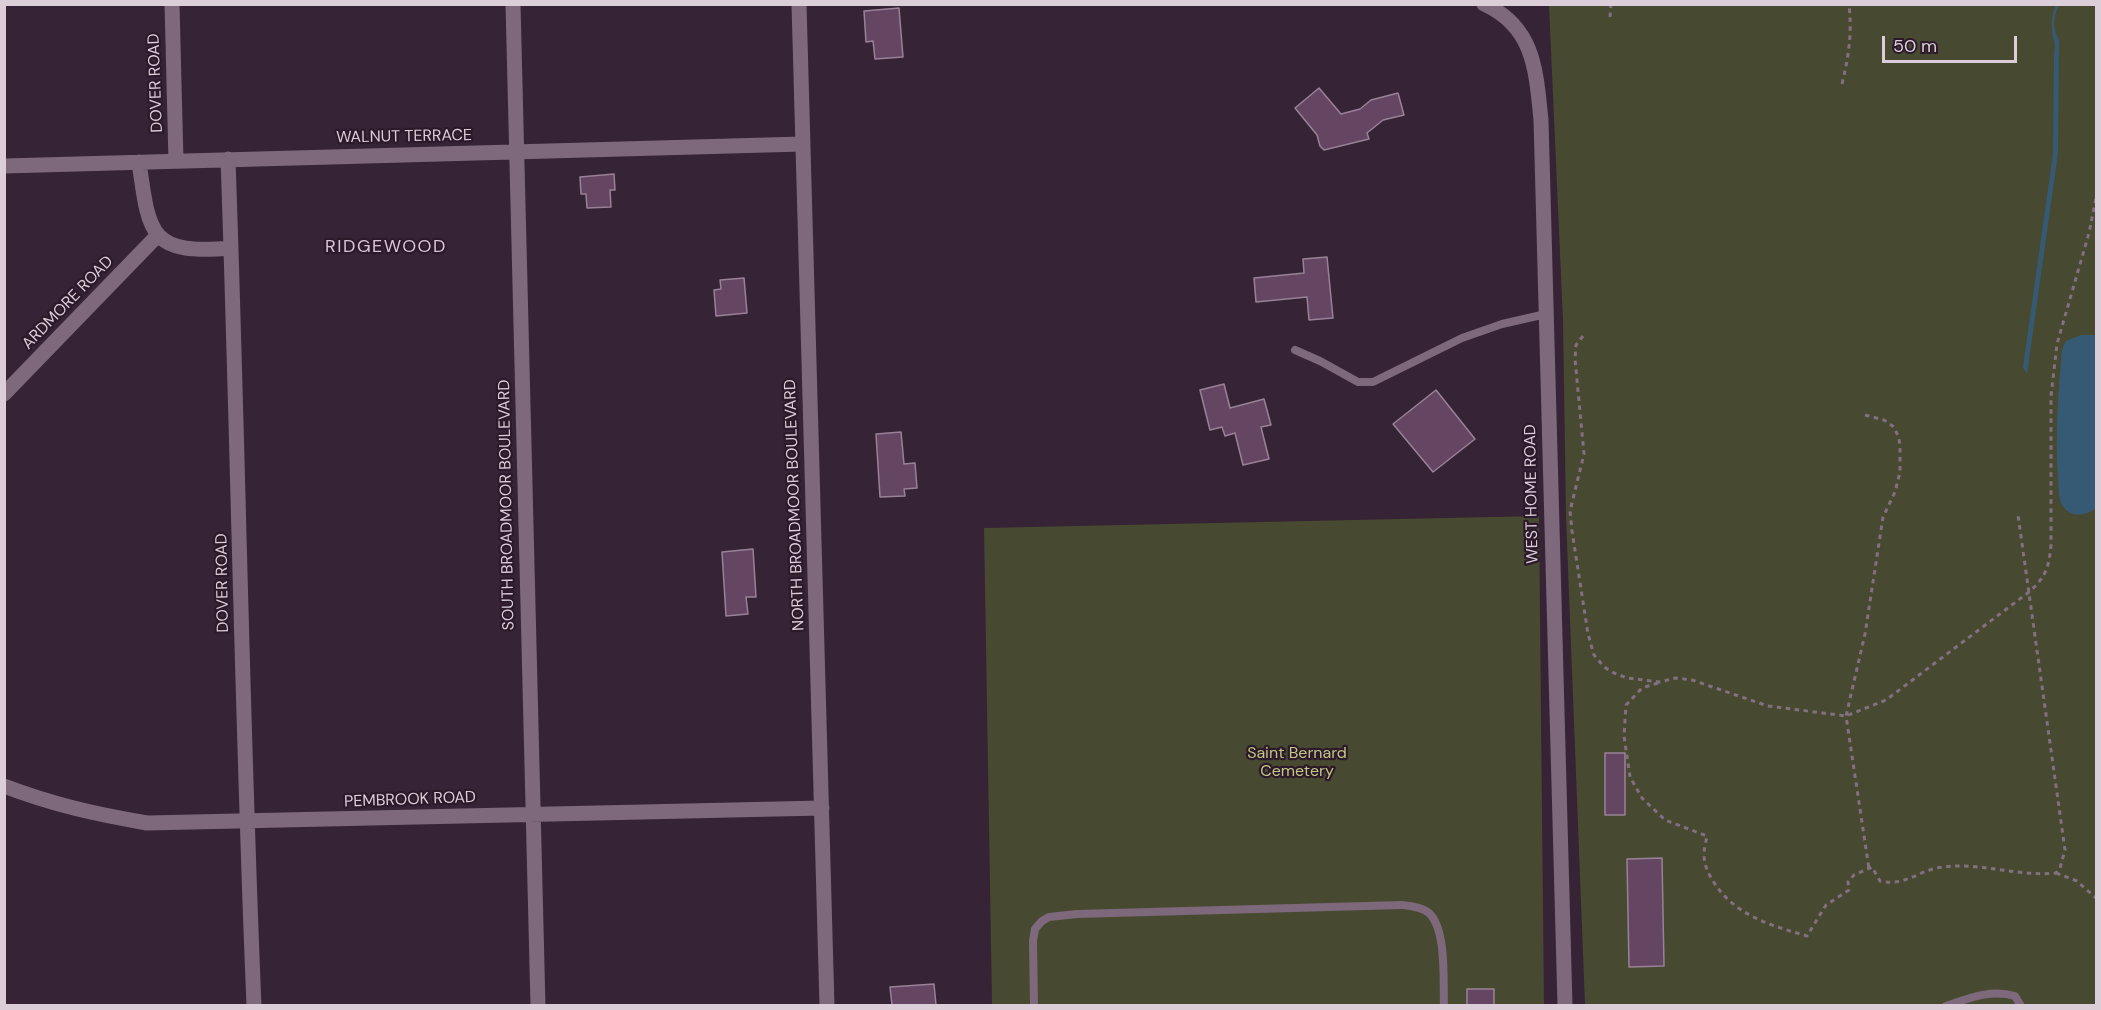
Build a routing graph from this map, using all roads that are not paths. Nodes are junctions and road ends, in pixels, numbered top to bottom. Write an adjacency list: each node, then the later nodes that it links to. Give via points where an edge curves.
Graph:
1 (172, 4): 8 (street, DOVER ROAD)
2 (513, 4): 6 (street, SOUTH BROADMOOR BOULEVARD)
3 (799, 4): 5 (street, NORTH BROADMOOR BOULEVARD)
4 (1484, 4): 13 (street, WEST HOME ROAD, via 1509,20 1522,35 1535,68 1541,120)
5 (803, 144): 6 (street, WALNUT TERRACE); 17 (street, NORTH BROADMOOR BOULEVARD)
6 (516, 153): 7 (street, WALNUT TERRACE); 18 (street, SOUTH BROADMOOR BOULEVARD)
7 (228, 159): 8 (street, WALNUT TERRACE); 12 (street, DOVER ROAD)
8 (176, 160): 9 (street, WALNUT TERRACE)
9 (139, 162): 10 (street, WALNUT TERRACE); 11 (street, via 149,218)
10 (4, 166)
11 (157, 236): 12 (street, via 174,246); 15 (street, ARDMORE ROAD)
12 (231, 248): 19 (street, DOVER ROAD)
13 (1546, 314): 14 (lane, via 1462,339 1373,382 1358,382); 26 (street, WEST HOME ROAD)
14 (1295, 350)
15 (4, 394)
16 (4, 786): 19 (street, PEMBROOK ROAD, via 94,814 147,823)
17 (822, 808): 18 (street, PEMBROOK ROAD); 23 (street, NORTH BROADMOOR BOULEVARD)
18 (533, 814): 19 (street, PEMBROOK ROAD); 22 (street, SOUTH BROADMOOR BOULEVARD)
19 (246, 822): 21 (street, DOVER ROAD)
20 (1967, 1002): 27 (lane); 28 (lane, via 2003,992 2015,996)
21 (254, 1005)
22 (538, 1005)
23 (827, 1005)
24 (1034, 1005): 25 (lane, via 1035,929 1049,917 1402,905 1428,912 1436,922)
25 (1444, 1005)
26 (1565, 1005)
27 (1946, 1005)
28 (2021, 1005)

